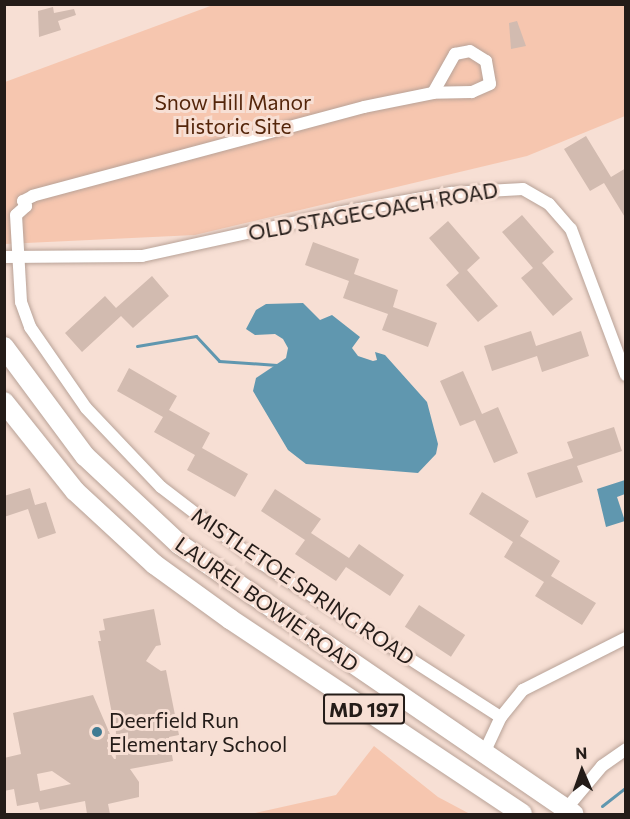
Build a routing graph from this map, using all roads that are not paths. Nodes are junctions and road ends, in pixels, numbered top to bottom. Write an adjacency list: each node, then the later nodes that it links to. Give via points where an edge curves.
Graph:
1 (434, 93): 1 (street, via 472,92 490,84 486,61 470,51 455,54); 2 (street, MISTLETOE SPRING ROAD, via 364,107 72,184 23,201 26,206 16,215)
2 (11, 257): 4 (street, OLD STAGECOACH ROAD, via 142,256 440,195 523,189 541,198 571,229); 9 (street, MISTLETOE SPRING ROAD, via 30,327 86,408 138,465 221,536)
3 (4, 347): 6 (main road, LAUREL BOWIE ROAD / MD 197, via 60,426 146,517)
4 (626, 375)
5 (4, 402): 8 (main road, LAUREL BOWIE ROAD / MD 197, via 75,491 154,564)
6 (289, 622): 8 (main road, via 296,642 357,683); 11 (main road, LAUREL BOWIE ROAD / MD 197)
7 (626, 638): 9 (street, via 534,682)
8 (364, 709): 13 (main road, LAUREL BOWIE ROAD / MD 197)
9 (501, 717): 11 (street)
10 (626, 749): 12 (street, via 602,766)
11 (485, 751): 12 (main road, LAUREL BOWIE ROAD / MD 197)
12 (569, 812)
13 (522, 814)

